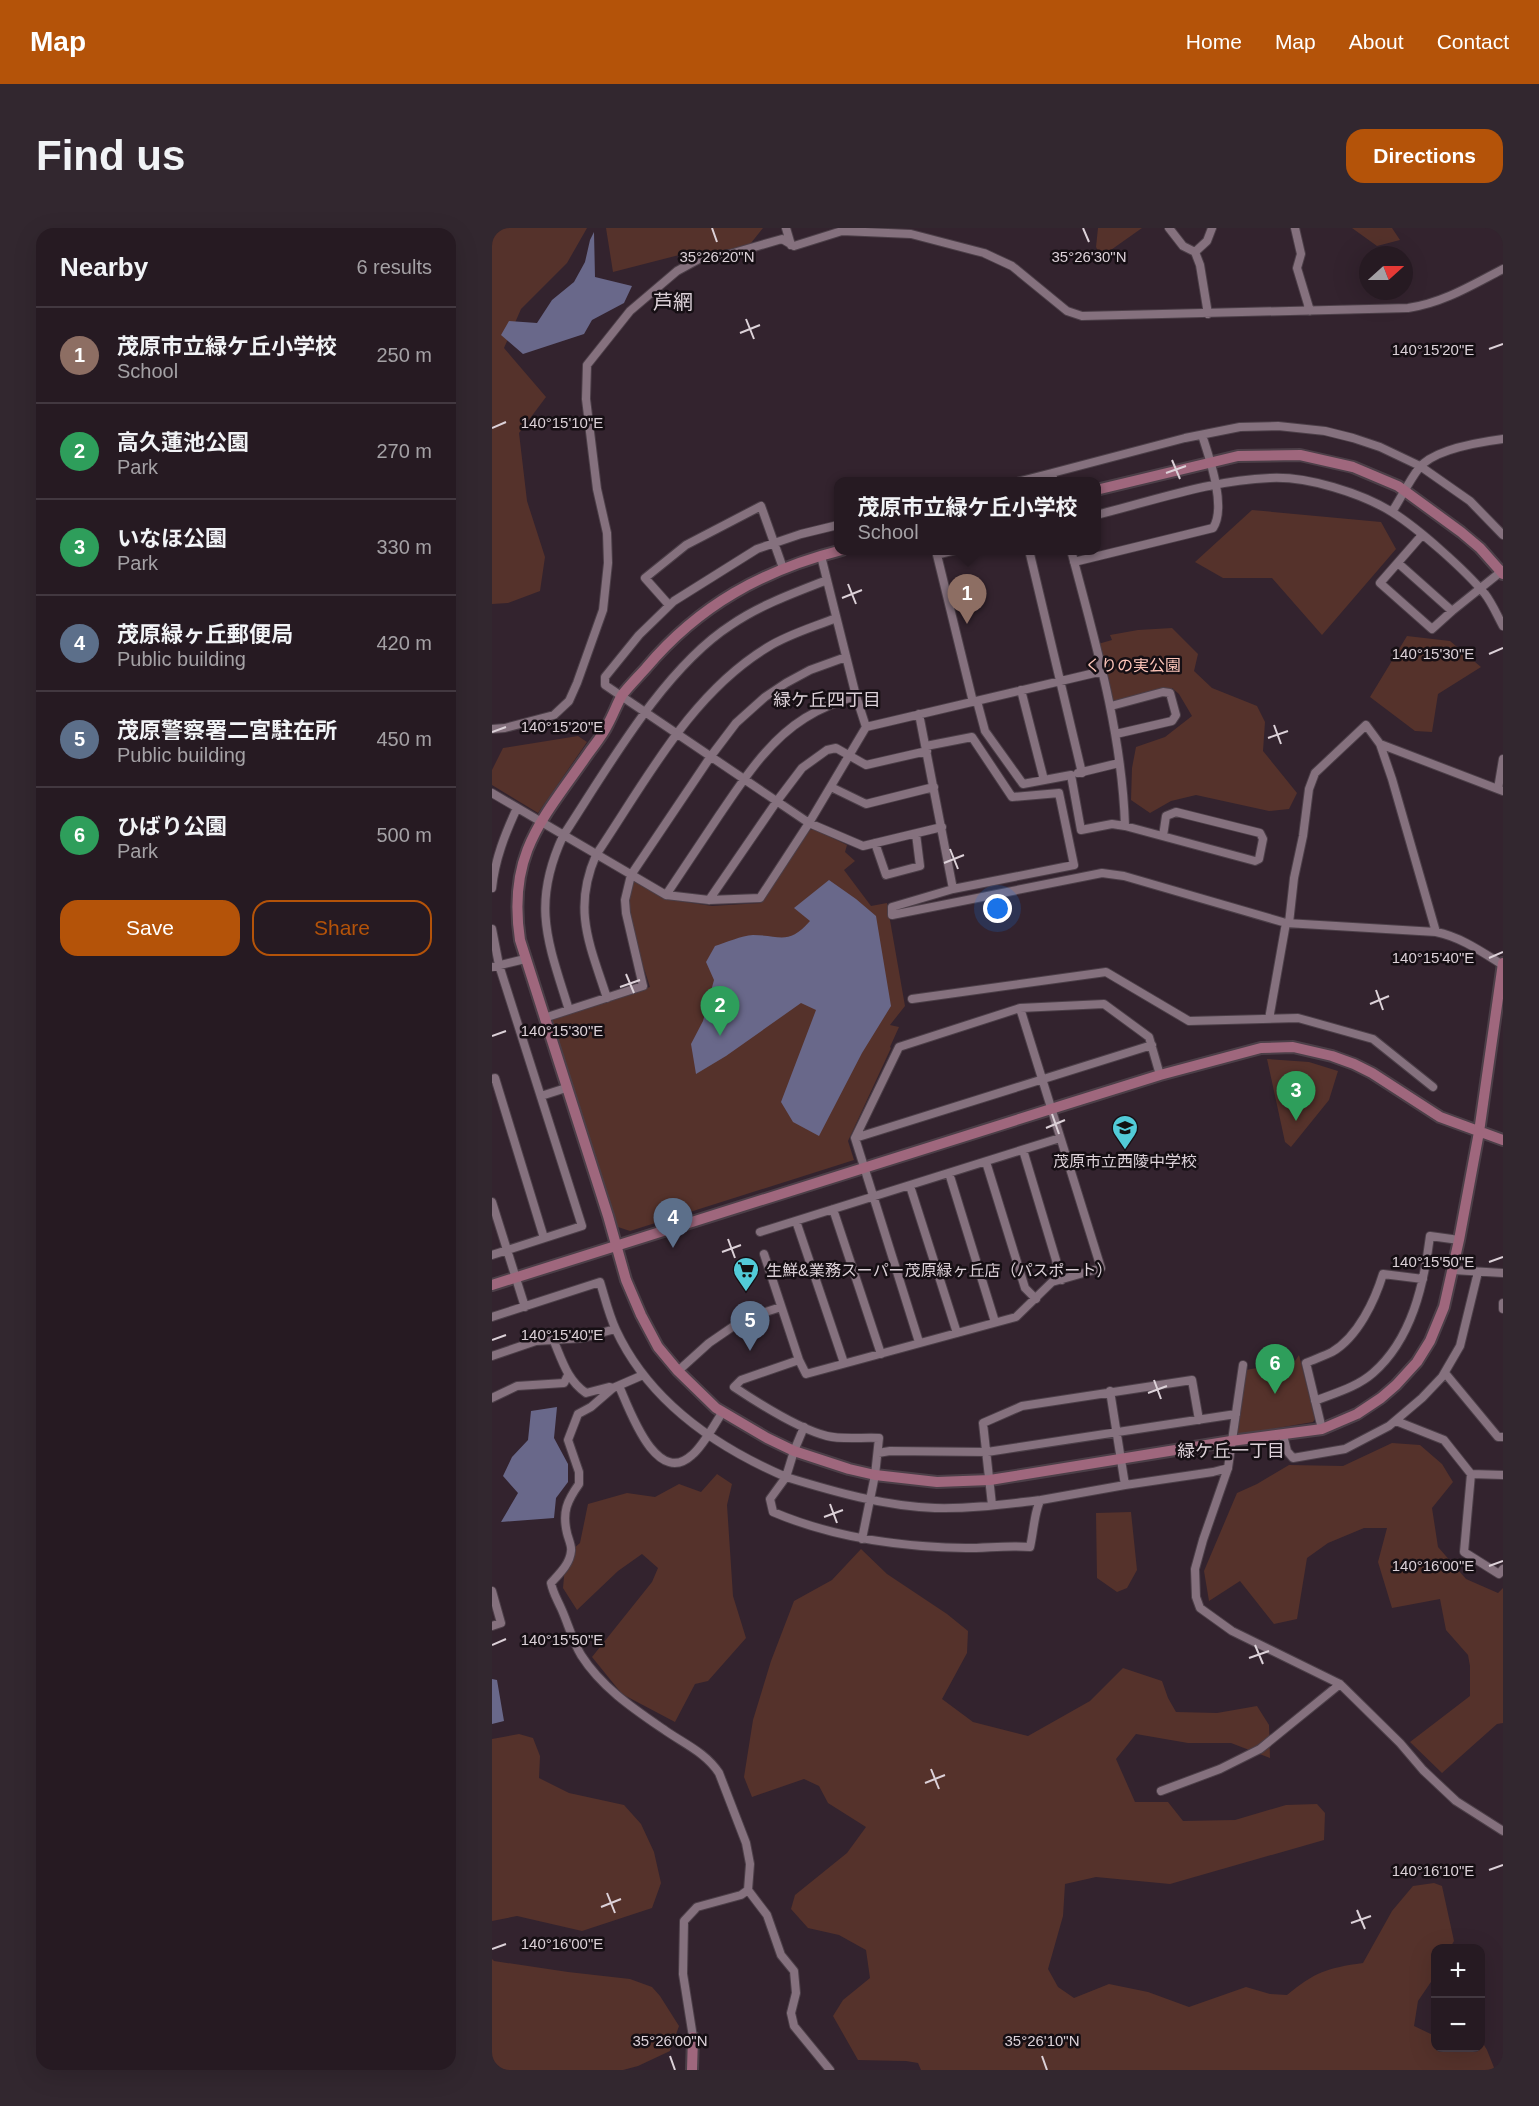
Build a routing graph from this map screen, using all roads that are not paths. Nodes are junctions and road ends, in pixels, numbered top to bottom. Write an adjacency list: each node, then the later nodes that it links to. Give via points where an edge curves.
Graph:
1 (786, 228): 5 (street)
2 (1169, 228): 6 (street, via 1183,246)
3 (1212, 228): 6 (street, via 1207,241)
4 (1295, 228): 8 (street, via 1300,254 1297,268)
5 (791, 245): 9 (street, via 842,231 911,234 984,253 1012,266 1067,311 1082,316); 50 (street, via 782,239 772,241 699,259 677,271 630,311 587,365 586,399 597,489 607,533 603,610 569,701 554,715)
6 (1195, 252): 9 (street)
7 (1503, 269): 8 (street, via 1426,305)
8 (1310, 310): 9 (street)
9 (1208, 314)
10 (1202, 435): 12 (street); 13 (street, via 1269,426 1324,431 1380,447); 14 (street)
11 (1503, 438): 13 (street, via 1432,457)
12 (1211, 462): 15 (street); 16 (street); 17 (street, via 1238,456 1300,455 1353,467)
13 (1420, 466): 17 (street); 22 (street, via 1470,501)
14 (1053, 477)
15 (1217, 485): 18 (street, via 1272,477 1307,481 1352,494); 19 (street); 29 (street, via 1217,521 1213,528)
16 (1101, 489)
17 (1405, 491): 18 (street); 32 (street, via 1461,532)
18 (1392, 512): 21 (street)
19 (1101, 514)
20 (834, 526): 23 (street)
21 (1422, 535): 30 (street); 34 (street)
22 (1503, 535)
23 (774, 543): 31 (street); 35 (street); 35 (street, via 761,506 686,545 645,578)
24 (834, 552): 28 (street)
25 (937, 555): 45 (street)
26 (1030, 555): 41 (street)
27 (1072, 555): 29 (street)
28 (820, 556): 31 (street); 33 (street)
29 (1074, 562): 40 (street)
30 (1398, 563): 36 (street); 36 (street, via 1380,583 1432,630)
31 (783, 568): 43 (street, via 699,615)
32 (1502, 572): 34 (street)
33 (827, 580): 37 (street); 47 (street, via 730,625 693,655)
34 (1480, 589): 36 (street); 38 (street)
35 (669, 605): 43 (street, via 639,634 605,677 605,685)
36 (1452, 611)
37 (836, 618): 39 (street); 51 (street, via 769,646 707,696)
38 (1503, 626)
39 (846, 657): 44 (street); 56 (street, via 810,670 765,696 736,723)
40 (1103, 671): 41 (street); 46 (street)
41 (1060, 681): 42 (street); 59 (street)
42 (1021, 690): 45 (street); 62 (street)
43 (622, 696): 47 (street); 69 (street, via 607,726)
44 (856, 696): 49 (street); 61 (street, via 805,718 764,753)
45 (975, 701): 48 (street); 62 (street, via 984,731 1023,784)
46 (1111, 706): 52 (street); 52 (street, via 1163,692 1170,693 1176,715 1172,721)
47 (645, 711): 51 (street); 74 (street)
48 (920, 714): 49 (street); 54 (street)
49 (866, 727): 55 (street)
50 (492, 729)
51 (677, 733): 56 (street); 77 (street)
52 (1116, 734): 58 (street)
53 (1380, 744): 65 (street); 83 (street, via 1366,725 1315,773); 85 (street)
54 (926, 749): 55 (street, via 866,765); 64 (street); 80 (street, via 972,737 1012,797 1059,793 1074,865)
55 (849, 755): 63 (street); 67 (street, via 836,748 827,750 802,768)
56 (711, 756): 61 (street); 78 (street)
57 (1503, 759): 65 (street)
58 (1119, 763): 59 (street); 71 (street)
59 (1082, 773): 60 (street)
60 (1071, 775): 62 (street); 71 (street, via 1081,830 1112,824)
61 (744, 779): 67 (street); 81 (street)
62 (1044, 780)
63 (831, 787): 64 (street, via 866,804); 70 (street)
64 (934, 787): 72 (street)
65 (1501, 790)
66 (492, 793): 68 (street)
67 (777, 801): 70 (street); 82 (street)
68 (518, 808): 69 (street); 79 (street, via 504,835)
69 (540, 822): 74 (street); 86 (street, via 522,865 516,899)
70 (809, 822): 76 (street, via 863,846); 82 (street, via 760,898)
71 (1125, 826): 75 (street)
72 (942, 827): 73 (street); 80 (street)
73 (916, 834): 76 (street); 76 (street, via 920,866 912,869 886,874)
74 (563, 836): 77 (street); 92 (street, via 547,878 544,915)
75 (1163, 836): 75 (street, via 1255,861 1260,859 1263,839 1260,833 1176,812 1166,816)
76 (875, 843)
77 (596, 855): 78 (street); 89 (street, via 586,881 584,918)
78 (631, 875): 81 (street); 89 (street, via 626,913 644,986)
79 (492, 888)
80 (953, 889): 83 (street, via 892,907 892,915 1102,873)
81 (666, 895): 82 (street)
82 (709, 900)
83 (1287, 923): 85 (street); 94 (street)
84 (492, 930): 87 (street)
85 (1436, 932): 88 (street, via 1472,945)
86 (525, 959): 87 (street); 93 (street)
87 (495, 966): 101 (street)
88 (1502, 968): 103 (street)
89 (607, 998): 92 (street)
90 (912, 999): 94 (street, via 1106,972 1189,1021)
91 (1020, 1008): 95 (street, via 1104,1004 1149,1037); 98 (street); 104 (street, via 899,1047)
92 (569, 1010): 93 (street)
93 (544, 1018): 100 (street)
94 (1269, 1019): 99 (street, via 1298,1018 1373,1039)
95 (1152, 1045): 96 (street); 98 (street)
96 (1160, 1075): 102 (street); 103 (street, via 1249,1049 1302,1048 1354,1064 1440,1117)
97 (492, 1079): 117 (street, via 495,1078)
98 (1043, 1080): 102 (street); 104 (street)
99 (1433, 1087)
100 (566, 1088): 101 (street); 119 (street)
101 (541, 1096): 117 (street, via 582,1226)
102 (1051, 1108): 105 (street); 109 (street)
103 (1479, 1132): 106 (street); 118 (street)
104 (855, 1138): 109 (street)
105 (1060, 1138): 107 (street); 128 (street, via 1101,1268)
106 (1503, 1140)
107 (1023, 1150): 108 (street); 128 (street)
108 (986, 1162): 110 (street); 130 (street, via 1025,1288)
109 (864, 1167): 112 (street); 119 (street)
110 (949, 1173): 111 (street); 136 (street)
111 (910, 1186): 112 (street); 138 (street)
112 (874, 1196): 114 (street); 140 (street)
113 (492, 1202): 120 (street)
114 (833, 1209): 115 (street); 141 (street)
115 (796, 1221): 116 (street); 144 (street)
116 (760, 1232)
117 (544, 1238): 120 (street)
118 (1459, 1240): 123 (street); 127 (street, via 1430,1236)
119 (617, 1246): 126 (street); 146 (street, via 641,1315 658,1347)
120 (507, 1250): 122 (street); 126 (street)
121 (764, 1254): 133 (street)
122 (492, 1255)
123 (1453, 1270): 124 (street); 159 (street, via 1434,1333 1417,1362 1381,1398 1357,1414)
124 (1478, 1272): 125 (street); 147 (street, via 1460,1346)
125 (1503, 1273)
126 (516, 1278): 129 (street); 132 (street)
127 (1423, 1279): 153 (street, via 1403,1334 1373,1373 1349,1389); 153 (street, via 1383,1274 1376,1297 1353,1333 1335,1351 1306,1363)
128 (1062, 1280): 130 (street, via 1052,1282)
129 (492, 1286)
130 (1036, 1299): 136 (street, via 1016,1317)
131 (1503, 1304): 134 (street)
132 (525, 1307): 135 (street); 137 (street, via 600,1282)
133 (781, 1307): 143 (street); 146 (street, via 744,1319 708,1343)
134 (1503, 1309)
135 (492, 1317)
136 (995, 1322): 138 (street)
137 (615, 1329): 139 (street, via 583,1338); 149 (street)
138 (957, 1333): 140 (street)
139 (553, 1339): 142 (street, via 516,1346); 148 (street)
140 (919, 1342): 141 (street)
141 (881, 1354): 144 (street)
142 (492, 1356)
143 (799, 1360): 144 (street, via 806,1374); 158 (street, via 741,1380 734,1387)
144 (844, 1363)
145 (1243, 1365): 155 (street)
146 (678, 1371): 154 (street)
147 (1445, 1373): 157 (street); 163 (street, via 1498,1437)
148 (568, 1375): 150 (street, via 586,1393); 152 (street, via 564,1383 517,1386)
149 (643, 1375): 150 (street); 161 (street, via 674,1409)
150 (616, 1387): 161 (street, via 644,1440 663,1460 687,1459); 186 (street, via 578,1414 568,1440 579,1484 568,1499 565,1514 572,1551 551,1583 553,1594 580,1654 609,1689 713,1764 746,1843 750,1864)
151 (1110, 1392): 156 (street, via 1192,1380); 160 (street); 166 (street, via 1022,1406 983,1423)
152 (492, 1398)
153 (1315, 1401): 159 (street)
154 (722, 1413): 161 (street); 165 (street)
155 (1236, 1414): 156 (street); 164 (street)
156 (1199, 1420): 160 (street)
157 (1396, 1420): 162 (street, via 1345,1449 1304,1457 1293,1458); 170 (street, via 1444,1440)
158 (804, 1427): 165 (street); 167 (street, via 827,1436 879,1438)
159 (1322, 1429): 162 (street)
160 (1116, 1432): 166 (street); 168 (street)
161 (707, 1434): 173 (street)
162 (1283, 1435): 164 (street)
163 (1503, 1437)
164 (1231, 1441): 168 (street); 169 (street)
165 (794, 1451): 171 (street); 173 (street)
166 (987, 1452): 167 (street); 174 (street)
167 (878, 1453): 171 (street)
168 (1120, 1458): 174 (street); 175 (street)
169 (1228, 1468): 175 (street); 183 (street, via 1195,1569 1200,1608 1232,1631)
170 (1471, 1474): 172 (street); 180 (street, via 1464,1552 1499,1574)
171 (875, 1475): 174 (street, via 937,1482); 176 (street)
172 (1503, 1475)
173 (786, 1477): 176 (street); 179 (street, via 770,1499 773,1512)
174 (990, 1480): 178 (street)
175 (1125, 1485): 177 (street)
176 (869, 1500): 178 (street, via 934,1508); 179 (street)
177 (1041, 1500): 178 (street); 179 (street, via 1036,1506 1030,1546 967,1548)
178 (992, 1505)
179 (862, 1539)
180 (1503, 1569)
181 (492, 1591): 182 (street, via 501,1623)
182 (492, 1626)
183 (1340, 1684): 184 (street, via 1260,1749); 185 (street, via 1456,1801)
184 (1161, 1791)
185 (1503, 1831)
186 (748, 1890): 187 (street, via 697,1907 684,1921 683,1974); 189 (street, via 767,1915 781,1955 794,1971 794,2026)
187 (693, 2037): 188 (street)
188 (692, 2070)
189 (830, 2070)

